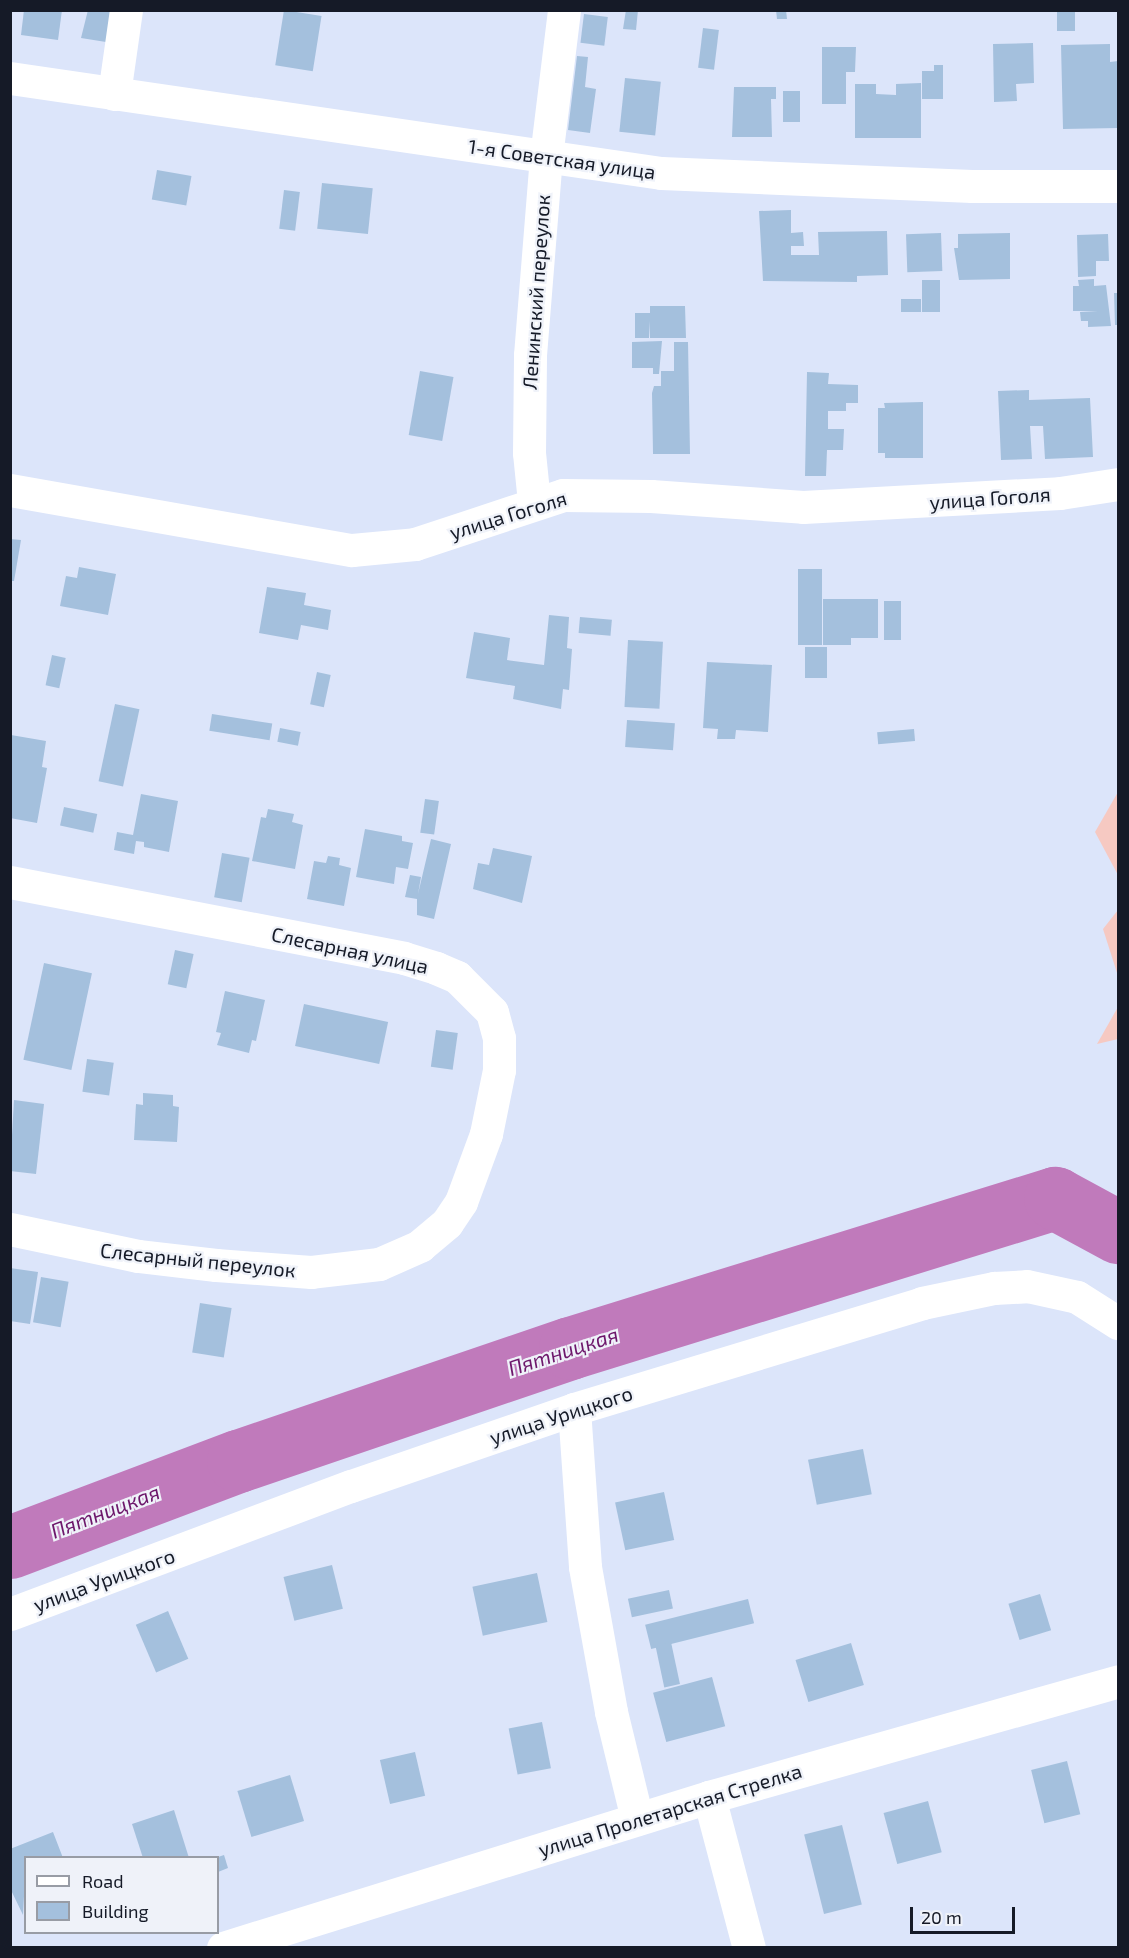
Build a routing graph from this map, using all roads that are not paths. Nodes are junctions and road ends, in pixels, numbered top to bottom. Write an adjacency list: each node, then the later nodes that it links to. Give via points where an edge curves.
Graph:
1 (126, 10): 4 (street)
2 (564, 10): 5 (street, Ленинский переулок)
3 (10, 78): 4 (street, 1-я Советская улица)
4 (114, 94): 5 (street, 1-я Советская улица)
5 (546, 157): 6 (street, 1-я Советская улица, via 661,173 765,180); 9 (street, Ленинский переулок, via 528,405)
6 (1119, 186)
7 (1119, 484): 9 (street, улица Гоголя, via 1060,493 803,507 592,493)
8 (10, 490): 9 (street, улица Гоголя, via 352,549 416,544)
9 (534, 502)
10 (10, 882): 11 (street, Слесарная улица, via 404,958 457,977 492,1012 499,1038 499,1070 475,1170)
11 (447, 1223): 12 (street, Слесарный переулок, via 420,1246 395,1258 311,1272 138,1256)
12 (10, 1229)
13 (1119, 1323): 14 (street, улица Урицкого, via 1077,1297 1027,1286 994,1288 922,1303)
14 (574, 1409): 15 (street, улица Урицкого, via 351,1486); 18 (street, via 585,1567 611,1712)
15 (10, 1614)
16 (1119, 1681): 17 (street, улица Пролетарская Стрелка)
17 (709, 1797): 18 (street, улица Пролетарская Стрелка); 20 (street)
18 (637, 1819): 19 (street, улица Пролетарская Стрелка)
19 (224, 1947)
20 (749, 1947)

